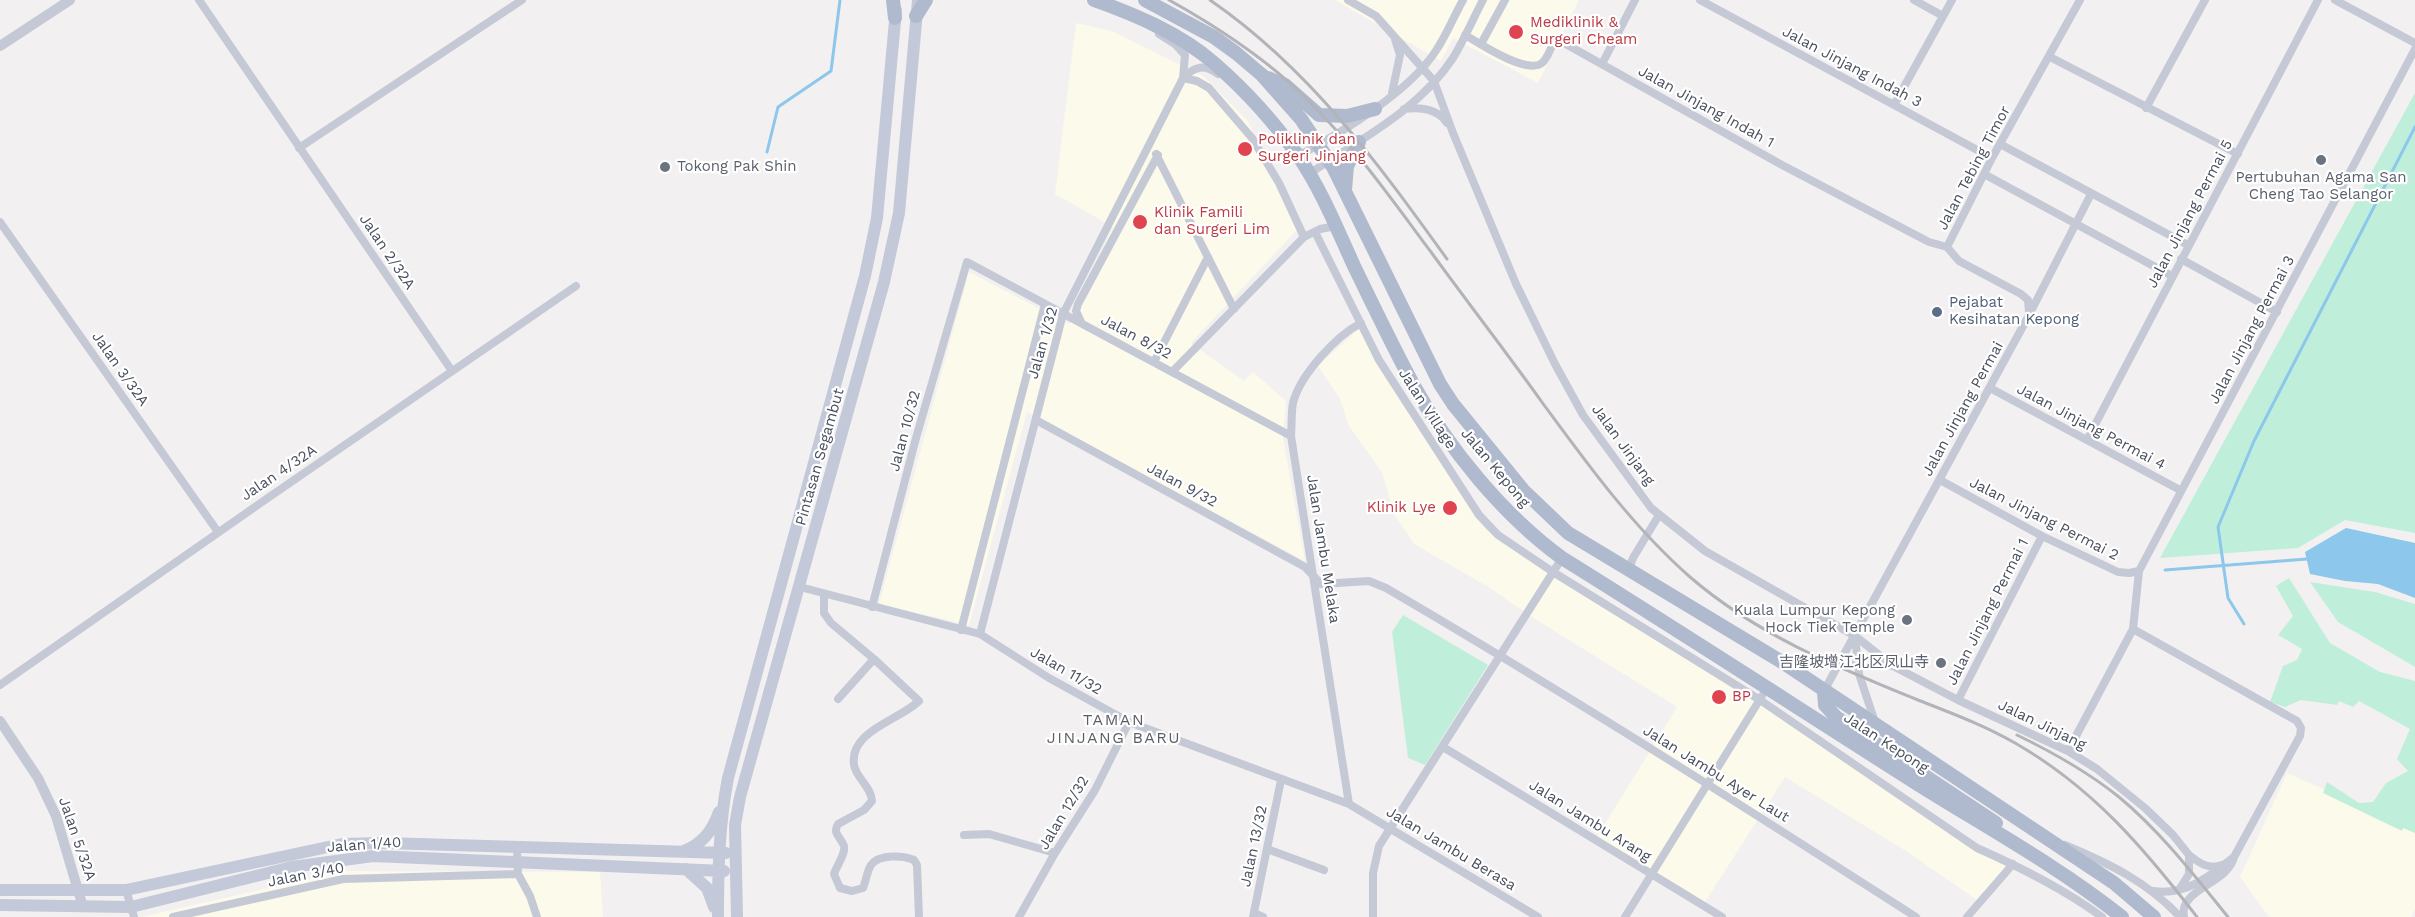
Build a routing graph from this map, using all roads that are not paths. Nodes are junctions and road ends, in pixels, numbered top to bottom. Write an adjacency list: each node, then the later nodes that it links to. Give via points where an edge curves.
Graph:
1 (70, 0): 29 (street)
2 (199, 0): 48 (street, Jalan 2/32A)
3 (522, 0): 48 (street)
4 (893, 0): 24 (main road)
5 (898, 0): 24 (main road, Pintasan Segambut)
6 (918, 0): 22 (main road, Pintasan Segambut)
7 (926, 0): 22 (main road)
8 (1145, 0): 34 (main road, Jalan Kepong, via 1214,37)
9 (1348, 0): 25 (street, Jalan Jinjang, via 1376,16)
10 (1463, 0): 33 (street)
11 (1483, 0): 26 (street)
12 (1505, 0): 28 (street)
13 (1635, 0): 32 (street)
14 (1700, 0): 39 (street, Jalan Jinjang Indah 3)
15 (1914, 0): 23 (street)
16 (1952, 0): 23 (street)
17 (2080, 0): 31 (street, Jalan Tebing Timor)
18 (2205, 0): 40 (street)
19 (2318, 0): 49 (street, Jalan Jinjang Permai 5)
20 (2335, 0): 27 (street)
21 (1096, 1): 35 (street, via 1182,50 1186,60); 37 (main road, Jalan Kepong, via 1172,34 1213,62)
22 (916, 16): 94 (main road, Pintasan Segambut, via 899,213 884,282)
23 (1944, 16): 39 (street)
24 (895, 18): 101 (main road, Pintasan Segambut, via 877,218 865,276)
25 (1389, 29): 33 (street, Jalan Jinjang); 38 (street, Jalan Jinjang, via 1401,54)
26 (1465, 35): 28 (street, Jalan Jinjang Indah 1); 36 (street)
27 (2415, 43)
28 (1481, 44): 32 (street, Jalan Jinjang Indah 1, via 1524,66 1536,66 1544,61 1555,38)
29 (0, 46)
30 (2415, 49): 72 (street, Jalan Jinjang Permai 3)
31 (2050, 57): 40 (street); 45 (street, Jalan Tebing Timor)
32 (1602, 64): 64 (street, Jalan Jinjang Indah 1, via 1782,165 1929,242)
33 (1423, 67): 36 (street, Jalan Jinjang); 38 (street)
34 (1262, 75): 41 (main road, via 1285,86 1319,115 1347,116); 46 (main road, Jalan Kepong)
35 (1183, 78): 37 (street, via 1192,69 1203,67); 47 (street, Jalan 1/32); 62 (street, via 1209,88 1252,138)
36 (1434, 81): 42 (street); 43 (street, Jalan Jinjang)
37 (1243, 90): 51 (main road, Jalan Kepong)
38 (1391, 96): 41 (street)
39 (1894, 105): 52 (street, Jalan Jinjang Indah 3)
40 (2146, 108): 49 (street)
41 (1375, 109): 46 (street)
42 (1404, 109): 43 (street, Jalan Jinjang, via 1428,109 1442,116); 44 (street)
43 (1453, 133): 86 (street, Jalan Jinjang, via 1516,284 1555,364 1583,415)
44 (1359, 142): 53 (street); 56 (main road, via 1347,166)
45 (2000, 144): 52 (street, Jalan Tebing Timor); 57 (street)
46 (1319, 145): 51 (street); 53 (main road, Jalan Kepong)
47 (1148, 147): 50 (street); 73 (street, Jalan 1/32)
48 (299, 148): 78 (street, Jalan 2/32A)
49 (2238, 154): 63 (street, Jalan Jinjang Permai 5)
50 (1158, 155): 65 (street); 75 (street, via 1078,304 1076,311)
51 (1298, 156): 54 (main road, Jalan Kepong)
52 (1992, 158): 55 (street, Jalan Tebing Timor)
53 (1329, 161): 54 (street); 56 (main road, Jalan Kepong)
54 (1309, 174): 60 (main road, Jalan Kepong)
55 (1984, 174): 59 (street); 64 (street, Jalan Tebing Timor)
56 (1345, 192): 92 (main road, Jalan Kepong, via 1440,384 1467,424 1551,519)
57 (2091, 194): 59 (street, Jalan Jinjang Permai); 63 (street)
58 (0, 222): 87 (street, Jalan 3/32A)
59 (2076, 224): 68 (street); 74 (street, Jalan Jinjang Permai)
60 (1336, 226): 61 (street); 89 (main road, Jalan Kepong, via 1413,385 1437,423 1500,504)
61 (1315, 232): 62 (street); 76 (street, Jalan Village)
62 (1304, 237): 71 (street)
63 (2188, 245): 66 (street, Jalan Jinjang Permai 5)
64 (1947, 247): 74 (street, Jalan Tebing Timor, via 1959,261 2028,300)
65 (1208, 257): 71 (street); 77 (street)
66 (2181, 259): 68 (street, Jalan Jinjang Permai 5); 72 (street)
67 (967, 262): 70 (street, Jalan 8/32); 96 (street, Jalan 10/32)
68 (2172, 276): 83 (street, Jalan Jinjang Permai 5)
69 (576, 286): 78 (street, Jalan 4/32A)
70 (1045, 304): 73 (street, Jalan 8/32); 98 (street)
71 (1234, 309): 79 (street)
72 (2277, 312): 85 (street, Jalan Jinjang Permai 3)
73 (1063, 314): 75 (street, Jalan 8/32); 81 (street, Jalan 1/32)
74 (2028, 317): 80 (street, Jalan Jinjang Permai)
75 (1081, 323): 77 (street, Jalan 8/32)
76 (1361, 323): 82 (street, Jalan Jambu Melaka, via 1320,358 1299,387 1293,405); 91 (street, Jalan Village, via 1379,360 1479,515 1498,535)
77 (1154, 362): 79 (street, Jalan 8/32)
78 (452, 372): 87 (street, Jalan 4/32A)
79 (1172, 372): 82 (street, Jalan 8/32)
80 (1990, 388): 83 (street, Jalan Jinjang Permai 4); 84 (street, Jalan Jinjang Permai)
81 (1036, 420): 93 (street, Jalan 9/32, via 1305,567); 99 (street, Jalan 1/32)
82 (1292, 436): 93 (street, Jalan Jambu Melaka)
83 (2087, 440): 85 (street, Jalan Jinjang Permai 4)
84 (1940, 480): 88 (street, Jalan Jinjang Permai 2); 100 (street, Jalan Jinjang Permai)
85 (2180, 490): 90 (street, Jalan Jinjang Permai 3)
86 (1659, 515): 92 (street, via 1633,558 1630,566); 100 (street, Jalan Jinjang, via 1705,551)
87 (218, 532): 106 (street, Jalan 4/32A)
88 (2042, 536): 90 (street, Jalan Jinjang Permai 2, via 2118,572); 111 (street, Jalan Jinjang Permai 1)
89 (1562, 558): 91 (street); 107 (main road, Jalan Kepong)
90 (2139, 571): 97 (street, Jalan Jinjang Permai 3)
91 (1553, 572): 102 (street); 110 (street)
92 (1635, 574): 108 (main road, Jalan Kepong)
93 (1312, 577): 102 (street, Jalan Jambu Ayer Laut, via 1321,584 1369,581 1386,588); 120 (street, Jalan Jambu Melaka)
94 (800, 587): 95 (street, Jalan 11/32); 101 (main road, via 788,588); 129 (main road, Pintasan Segambut, via 740,797)
95 (824, 594): 96 (street, Jalan 11/32); 103 (street, via 824,613 831,623)
96 (872, 607): 98 (street, Jalan 11/32)
97 (2133, 629): 116 (street, Jalan Jinjang Permai 3); 132 (street, via 2297,721 2301,728)
98 (961, 630): 99 (street, Jalan 11/32)
99 (980, 634): 113 (street, Jalan 11/32)
100 (1855, 636): 104 (street); 105 (street, Jalan Jinjang); 108 (street, Jalan Jinjang Permai)
101 (764, 648): 119 (main road, Pintasan Segambut)
102 (1501, 655): 115 (street); 118 (street, Jalan Jambu Ayer Laut)
103 (874, 659): 109 (street); 154 (street, via 919,700 857,744 854,768 872,801 835,828 844,852 834,874 840,888 852,891 863,888 876,861 890,856 914,860)
104 (1856, 662): 105 (street, Jalan Jinjang); 114 (street)
105 (1893, 666): 111 (street, Jalan Jinjang)
106 (0, 685)
107 (1767, 686): 110 (street); 126 (main road, Jalan Kepong)
108 (1824, 691): 114 (main road, Jalan Kepong); 126 (main road, via 1825,705 1836,717 1996,822)
109 (838, 699)
110 (1760, 700): 118 (street); 134 (street, via 1977,848)
111 (1958, 700): 116 (street, Jalan Jinjang)
112 (0, 721): 143 (street, Jalan 5/32A, via 38,778 56,816)
113 (1129, 722): 117 (street, Jalan 11/32); 130 (street, Jalan 12/32, via 1095,790)
114 (1876, 726): 123 (main road, Jalan Kepong)
115 (1443, 747): 121 (street); 140 (street, Jalan Jambu Arang)
116 (2068, 751): 131 (street, Jalan Jinjang, via 2121,787)
117 (1281, 780): 120 (street, Jalan 11/32); 125 (street, Jalan 13/32)
118 (1707, 783): 140 (street); 161 (street, Jalan Jambu Ayer Laut)
119 (723, 803): 127 (main road, via 706,837); 128 (main road, Pintasan Segambut)
120 (1349, 804): 121 (street, Jalan Jambu Berasa)
121 (1390, 827): 157 (street, via 1375,858); 158 (street, Jalan Jambu Berasa)
122 (964, 835): 130 (street, via 985,833)
123 (2049, 838): 144 (street, via 2109,864); 165 (main road, Jalan Kepong, via 2114,883)
124 (517, 848): 127 (main road, Jalan 1/40); 135 (street); 142 (main road, Jalan 1/40, via 342,844)
125 (1267, 849): 138 (street); 149 (street, Jalan 13/32)
126 (2027, 850): 164 (main road, Jalan Kepong)
127 (682, 852): 128 (main road, Jalan 1/40)
128 (719, 853): 129 (main road, Jalan 1/40); 137 (main road, Pintasan Segambut)
129 (734, 853): 139 (main road, Pintasan Segambut)
130 (1055, 853): 155 (street, Jalan 12/32)
131 (2189, 855): 133 (street, via 2207,866); 145 (street, via 2189,874)
132 (2235, 857): 133 (street); 166 (street, via 2221,877 2189,898)
133 (2227, 863): 145 (street)
134 (2013, 864): 162 (street); 163 (street)
135 (518, 868): 136 (main road, Jalan 1/40); 148 (main road, Jalan 1/40, via 410,856 345,859 292,867); 150 (street, Jalan 3/40, via 343,879); 151 (street)
136 (686, 869): 137 (main road, Jalan 1/40); 152 (main road, via 707,888)
137 (718, 870): 139 (main road, Jalan 1/40); 152 (main road, Pintasan Segambut)
138 (1324, 870)
139 (734, 871): 153 (main road, Pintasan Segambut)
140 (1650, 874): 159 (street); 160 (street, Jalan Jambu Arang)
141 (0, 890): 143 (main road, Jalan 1/40)
142 (126, 890): 143 (main road, Jalan 1/40); 148 (street)
143 (79, 891): 147 (street, Jalan 5/32A)
144 (2153, 891): 145 (street); 166 (street)
145 (2179, 891)
146 (0, 905): 147 (main road, Jalan 1/40)
147 (83, 907): 148 (main road, Jalan 1/40)
148 (133, 912)
149 (1254, 915): 156 (street)
150 (173, 917)
151 (537, 917)
152 (717, 917)
153 (736, 917)
154 (919, 917)
155 (1019, 917)
156 (1263, 917)
157 (1373, 917)
158 (1538, 917)
159 (1625, 917)
160 (1722, 917)
161 (1916, 917)
162 (1967, 917)
163 (2102, 917)
164 (2122, 917)
165 (2154, 917)
166 (2182, 917)

